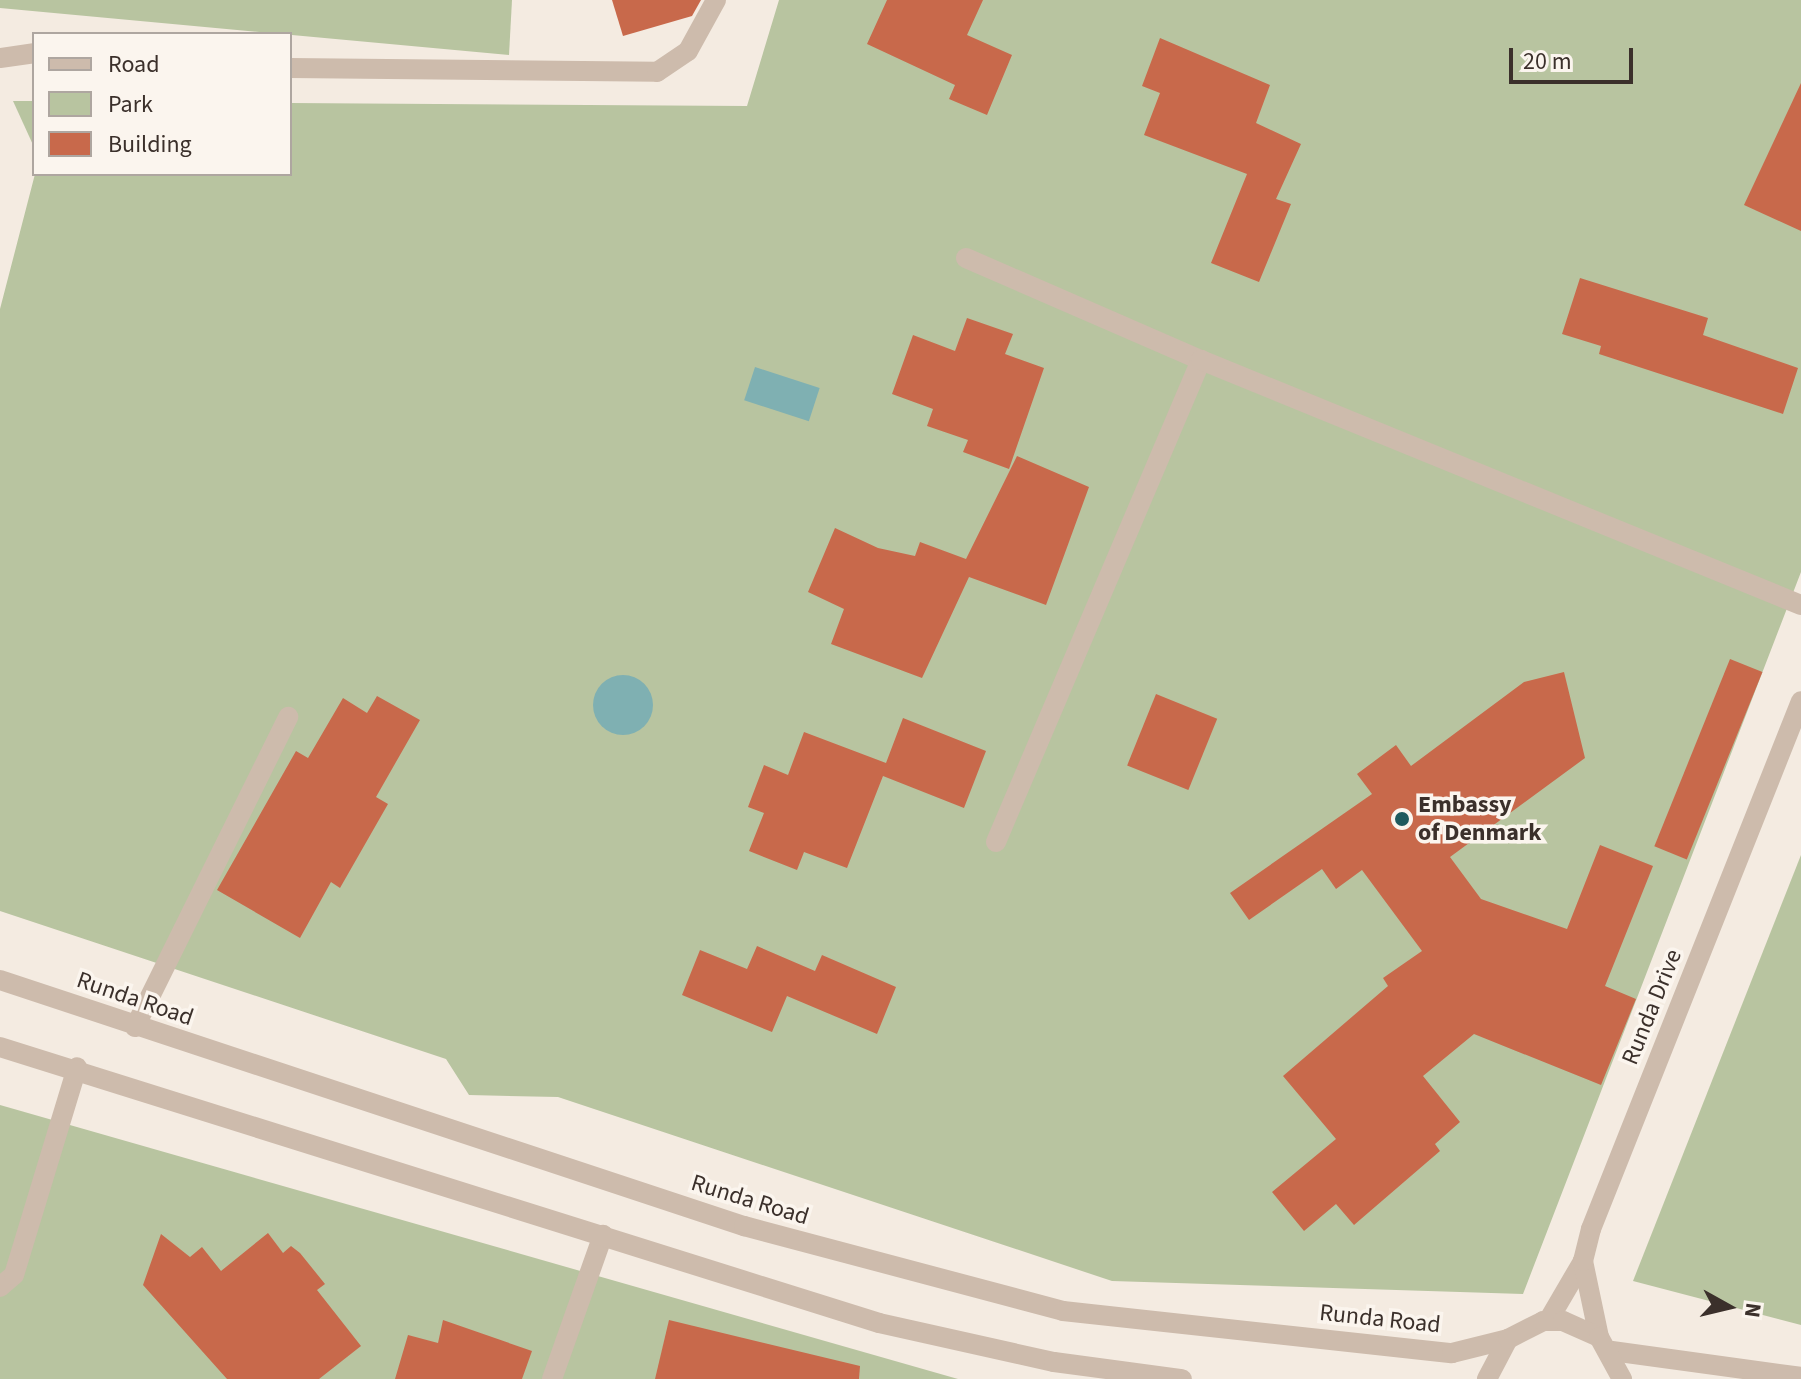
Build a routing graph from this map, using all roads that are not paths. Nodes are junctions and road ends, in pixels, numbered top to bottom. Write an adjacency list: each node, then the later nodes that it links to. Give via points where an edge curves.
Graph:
1 (716, 0): 4 (street, via 688,51 657,72)
2 (32, 53): 3 (street)
3 (0, 58)
4 (292, 68)
5 (966, 258): 6 (street)
6 (1201, 360): 7 (street); 10 (street)
7 (1801, 605)
8 (1801, 701): 16 (street, Runda Drive)
9 (288, 717): 12 (street)
10 (996, 842)
11 (0, 980): 12 (street, Runda Road)
12 (135, 1027): 19 (street, Runda Road, via 744,1226 1063,1311 1452,1353)
13 (0, 1047): 14 (street)
14 (77, 1067): 15 (street); 17 (street, via 14,1275)
15 (603, 1235): 22 (street); 23 (street, via 879,1323 1054,1362)
16 (1583, 1261): 18 (street, Runda Drive); 20 (street)
17 (0, 1287)
18 (1548, 1321): 19 (street); 20 (street)
19 (1508, 1339): 24 (street)
20 (1605, 1344): 21 (street); 25 (street)
21 (1801, 1377)
22 (552, 1379)
23 (1182, 1379)
24 (1487, 1379)
25 (1622, 1379)

